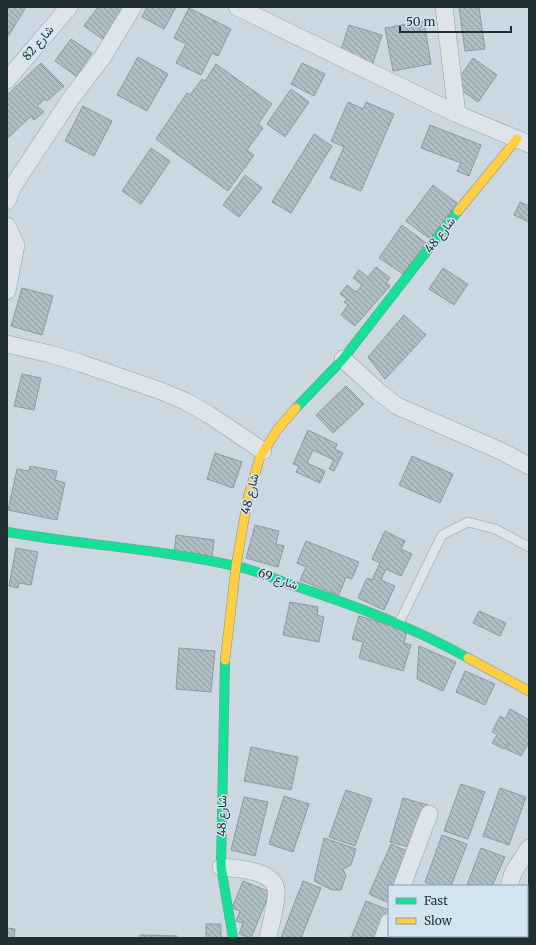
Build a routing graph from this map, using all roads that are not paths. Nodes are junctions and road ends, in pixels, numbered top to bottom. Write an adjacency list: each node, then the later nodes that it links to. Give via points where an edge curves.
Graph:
1 (133, 7): 8 (street, via 102,58 72,97 17,180)
2 (237, 7): 6 (street)
3 (444, 7): 6 (street)
4 (66, 8): 5 (street, شارع 82)
5 (7, 80)
6 (457, 114): 7 (street)
7 (523, 142): 13 (street, شارع 48, via 485,177)
8 (7, 201)
9 (7, 226): 10 (street, via 16,245)
10 (7, 291)
11 (7, 344): 14 (street, via 80,363 167,394 208,414)
12 (7, 351): 14 (street, via 63,365 159,397 205,420)
13 (343, 359): 14 (street, شارع 48, via 298,405 277,430); 15 (street, via 398,406)
14 (262, 454): 18 (street, شارع 48, via 248,497)
15 (529, 466)
16 (7, 532): 18 (street, شارع 69)
17 (529, 547): 19 (lane, via 495,529 468,522 442,535)
18 (236, 566): 19 (street, شارع 69); 23 (street, شارع 48, via 224,670)
19 (399, 623): 20 (street, شارع 69, via 440,642)
20 (529, 691)
21 (429, 814): 24 (street)
22 (529, 848): 25 (street, via 513,873)
23 (221, 867): 27 (street, شارع 48); 28 (street, via 254,871 273,882 276,899)
24 (402, 885)
25 (509, 885)
26 (388, 925): 29 (street)
27 (233, 938)
28 (268, 938)
29 (383, 938)

